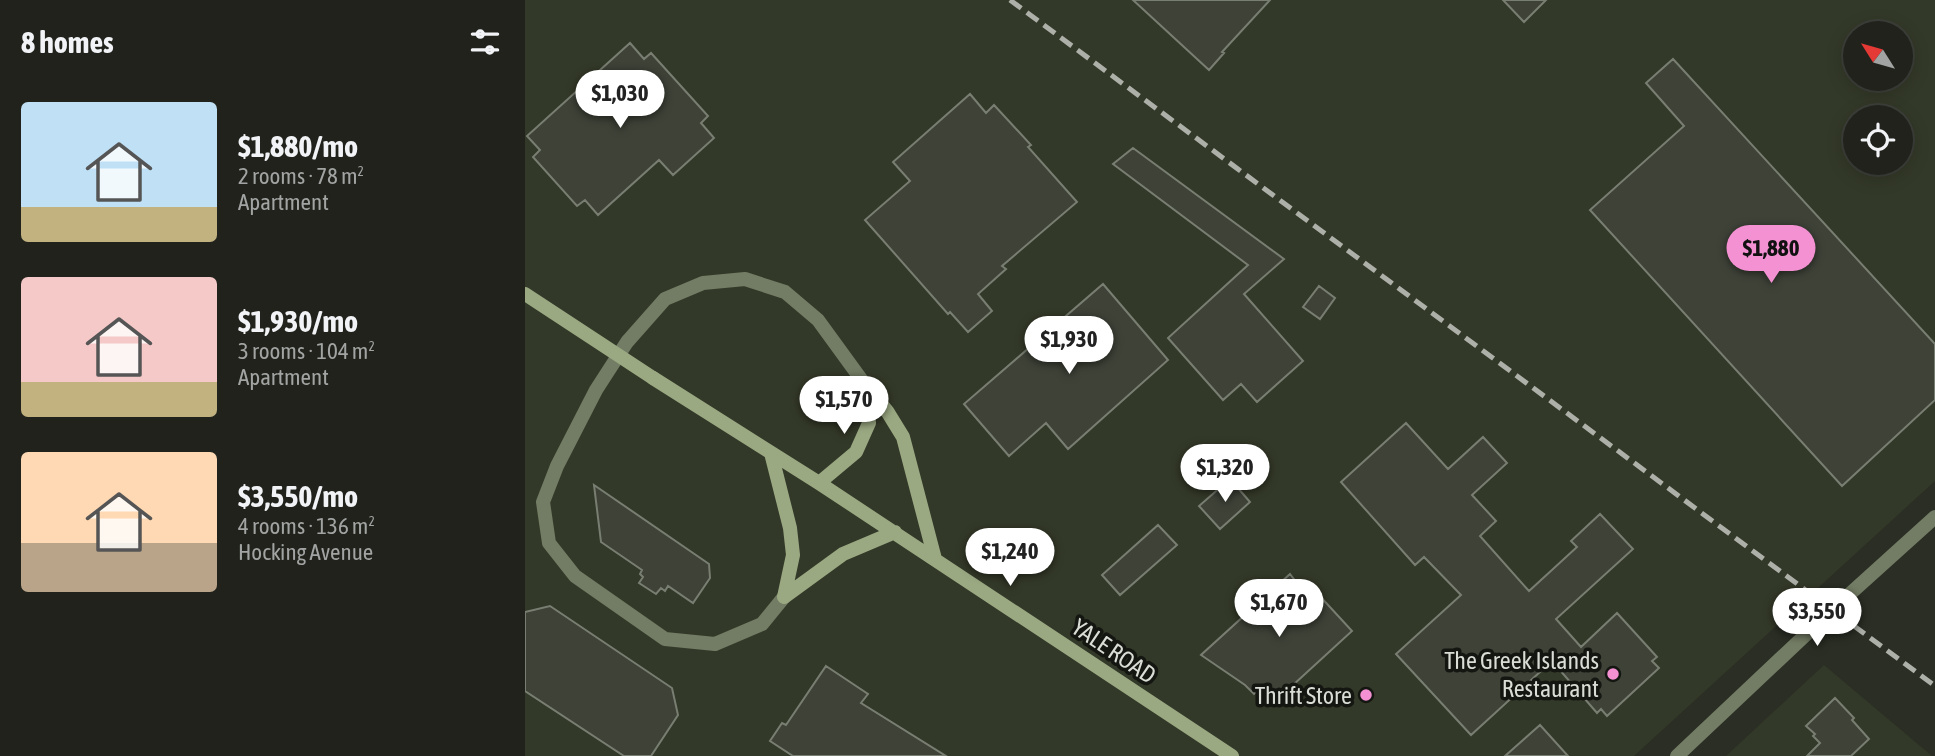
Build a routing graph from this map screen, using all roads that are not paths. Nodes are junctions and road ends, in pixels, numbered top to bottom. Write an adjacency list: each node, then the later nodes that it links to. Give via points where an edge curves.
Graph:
1 (525, 294): 3 (main road, YALE ROAD, bridge)
2 (866, 386): 4 (main road, via 869,423 856,452); 7 (main road, via 903,437); 8 (street, via 818,320 786,292 745,279 703,283 665,299 627,342 596,390 543,502 549,543 575,576 665,639 715,644 762,624)
3 (771, 453): 4 (main road, YALE ROAD); 8 (main road, via 793,555)
4 (819, 482): 6 (main road, YALE ROAD)
5 (1935, 517): 10 (street)
6 (895, 532): 7 (main road, YALE ROAD); 8 (main road, via 843,554)
7 (935, 559): 9 (main road, YALE ROAD)
8 (784, 597)
9 (1232, 756)
10 (1677, 756)

